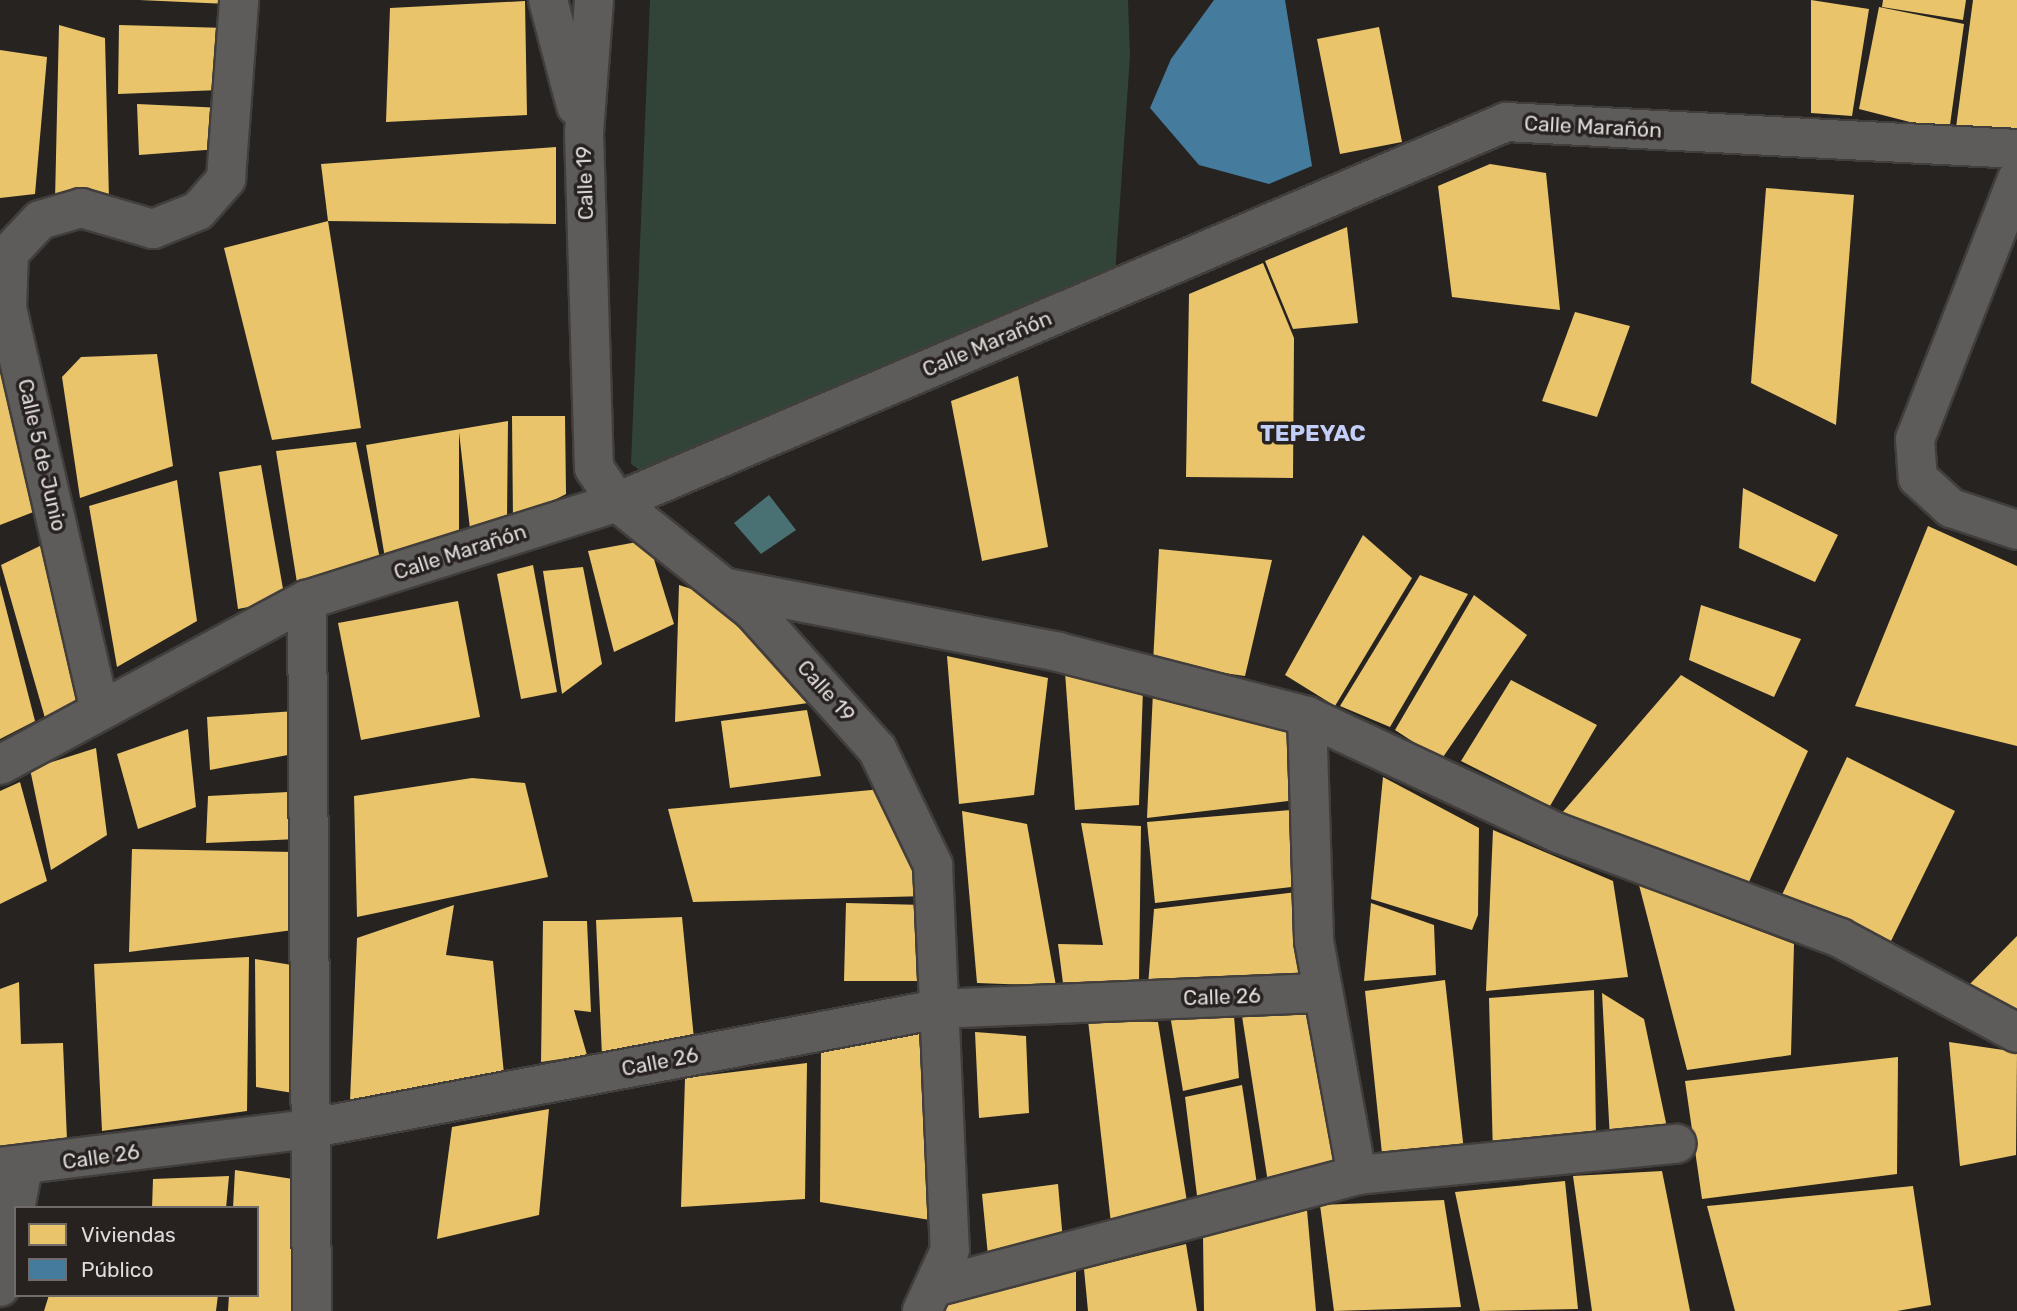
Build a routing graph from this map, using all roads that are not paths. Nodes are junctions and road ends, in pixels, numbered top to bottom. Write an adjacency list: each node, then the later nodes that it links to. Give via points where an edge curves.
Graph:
1 (239, 0): 7 (street, Calle 5 de Junio, via 226,179 198,211 153,229 81,208 40,220 9,253)
2 (548, 0): 4 (street, Calle 19)
3 (594, 0): 4 (street, Calle 19)
4 (583, 133): 8 (street, Calle 19, via 594,468)
5 (2017, 149): 8 (street, Calle Marañón, via 1506,122)
6 (2017, 179): 9 (street, via 1915,439 1918,478 1951,508)
7 (4, 308): 12 (street, Calle 5 de Junio)
8 (617, 502): 10 (street, Calle 19); 11 (street, Calle Marañón)
9 (2017, 530)
10 (721, 587): 13 (street, via 1058,652); 16 (street, Calle 19, via 753,611 877,749 933,864)
11 (307, 600): 12 (street, Calle Marañón); 18 (street)
12 (100, 710): 14 (street, Calle Marañón)
13 (1307, 716): 15 (street, via 1314,941); 17 (street, via 1558,833 1840,938)
14 (0, 765)
15 (1323, 993): 16 (street, Calle 26); 21 (street)
16 (938, 1009): 18 (street, Calle 26); 23 (street, Calle 19, via 950,1250)
17 (2017, 1033)
18 (308, 1129): 20 (street, Calle 26); 24 (street)
19 (1676, 1144): 21 (street)
20 (11, 1167): 22 (street)
21 (1357, 1175): 23 (street)
22 (0, 1287)
23 (928, 1299)
24 (312, 1311)

